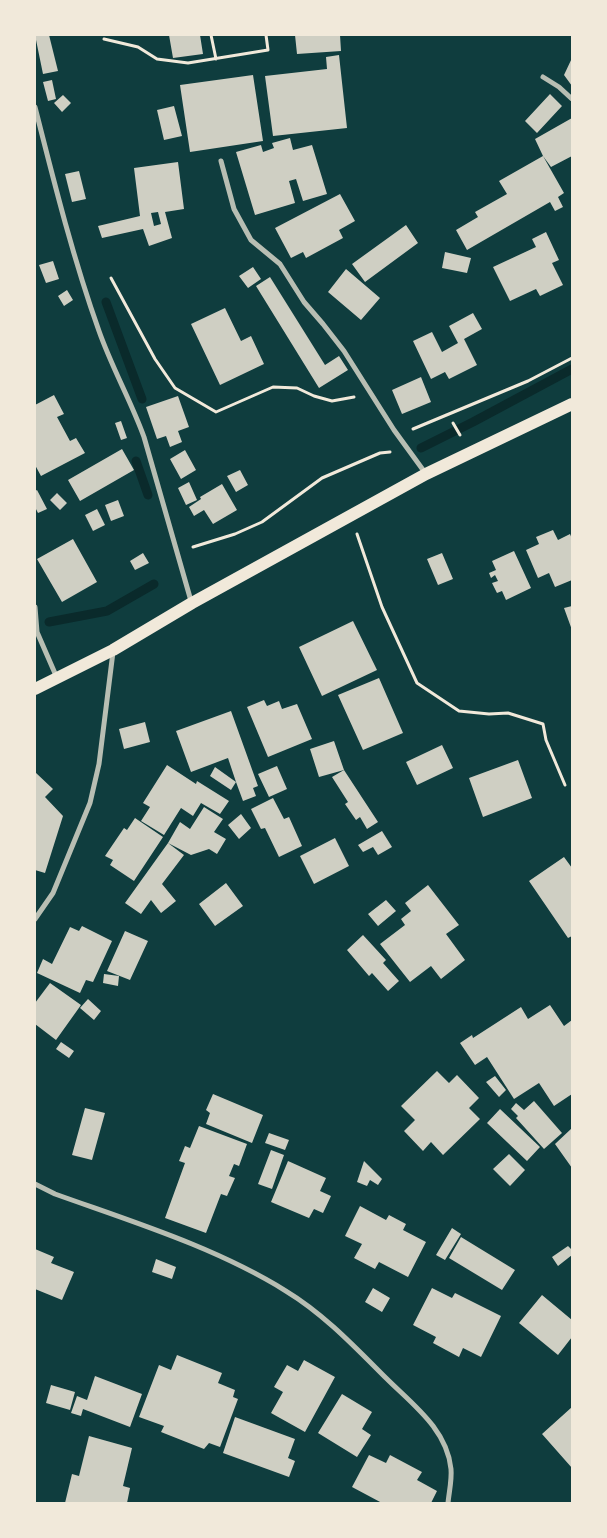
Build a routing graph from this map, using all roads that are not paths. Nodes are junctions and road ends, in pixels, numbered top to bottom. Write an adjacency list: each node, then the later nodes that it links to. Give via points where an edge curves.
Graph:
1 (542, 77): 2 (street)
2 (572, 99)
3 (35, 107): 7 (street, via 83,285 111,364 144,437)
4 (221, 161): 6 (street, via 234,209 251,240 280,264 291,285 339,344)
5 (572, 404): 6 (main road)
6 (426, 474): 7 (main road)
7 (192, 603): 9 (main road)
8 (35, 607): 10 (street, via 38,632)
9 (113, 650): 10 (main road); 12 (street, via 99,764 90,803 53,893)
10 (57, 678): 11 (main road)
11 (35, 689)
12 (35, 919)
13 (35, 1184): 14 (street, via 190,1243 287,1291 307,1306 337,1330 433,1424 451,1469)
14 (448, 1503)

